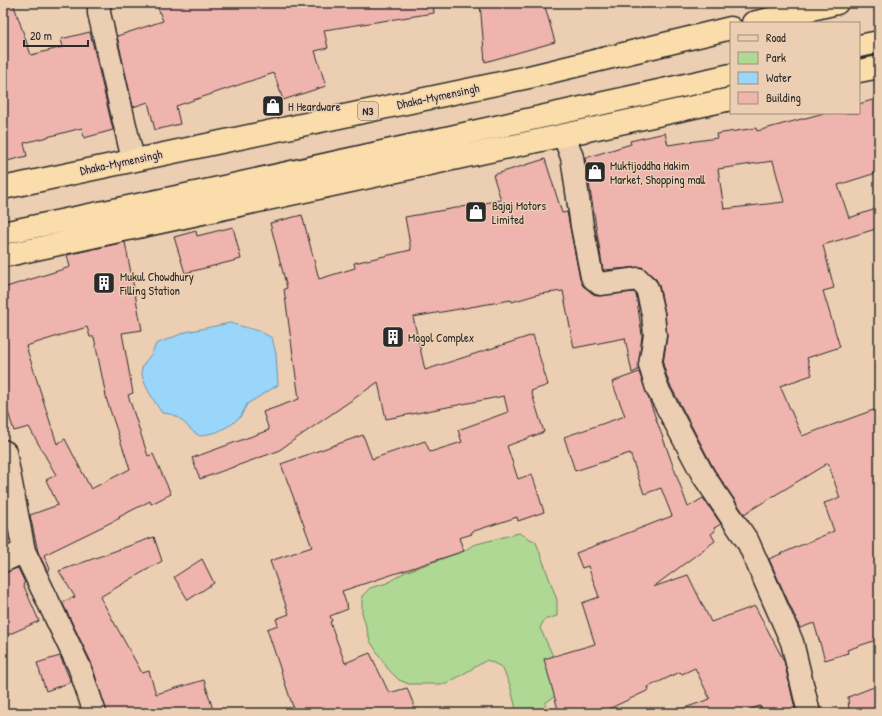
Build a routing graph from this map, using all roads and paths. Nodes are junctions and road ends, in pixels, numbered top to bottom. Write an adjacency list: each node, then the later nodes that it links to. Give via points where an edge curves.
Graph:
1 (99, 3): 12 (street)
2 (837, 3): 3 (highway)
3 (757, 22)
4 (730, 28): 12 (highway, Dhaka-Mymensingh / N3, via 529,77)
5 (879, 42): 6 (highway)
6 (860, 46)
7 (879, 67): 8 (highway)
8 (860, 71)
9 (730, 75): 14 (highway)
10 (730, 99): 11 (highway)
11 (564, 136): 15 (highway); 20 (street, via 572,157 592,277 600,284 638,279 647,288 653,314 654,335 650,366 657,388 703,475 748,542 792,642)
12 (133, 160): 13 (highway, Dhaka-Mymensingh / N3)
13 (3, 188)
14 (3, 233)
15 (3, 256)
16 (3, 451): 17 (street)
17 (24, 551): 18 (street); 19 (street, via 79,666)
18 (3, 561)
19 (95, 713)
20 (809, 713)

